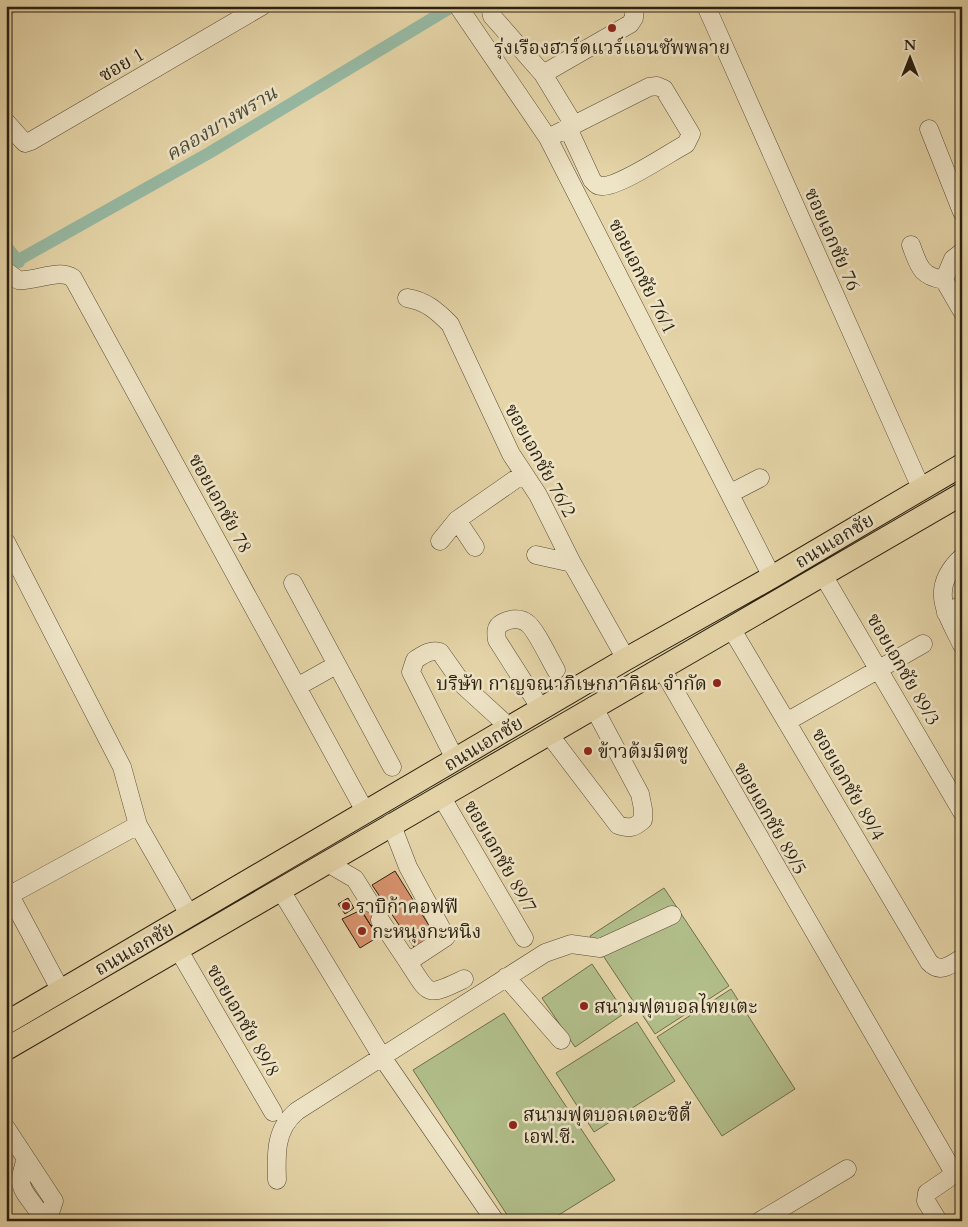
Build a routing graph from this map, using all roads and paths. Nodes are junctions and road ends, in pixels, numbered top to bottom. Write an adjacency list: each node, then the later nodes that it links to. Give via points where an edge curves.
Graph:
1 (262, 6): 7 (street, ซอย 1, via 31,142 22,140)
2 (490, 6): 6 (street, via 492,16)
3 (634, 6): 6 (street, via 634,18 630,24)
4 (706, 6): 21 (street, ซอยเอกชัย 76)
5 (460, 11): 10 (street, ซอยเอกชัย 76/1)
6 (543, 74): 8 (street)
7 (6, 122)
8 (571, 127): 8 (street, via 649,87 658,86 664,89 691,134 686,144 603,187 596,186 592,180); 10 (street)
9 (929, 130): 11 (street)
10 (548, 138): 22 (street, ซอยเอกชัย 76/1)
11 (962, 212)
12 (911, 245): 15 (street, via 920,268 930,277)
13 (962, 252): 15 (street, via 953,259)
14 (7, 272): 43 (street, ซอยเอกชัย 78, via 18,280 60,274 73,278)
15 (944, 280): 17 (street)
16 (407, 298): 19 (street, ซอยเอกชัย 76/2, via 420,300 450,324 488,408)
17 (962, 311)
18 (962, 465): 21 (main road, ถนนเอกชัย)
19 (523, 474): 24 (street); 30 (street, ซอยเอกชัย 76/2, via 538,495)
20 (760, 478): 22 (street)
21 (921, 488): 32 (main road, ถนนเอกชัย)
22 (731, 493): 32 (street, ซอยเอกชัย 76/1)
23 (962, 494): 31 (main road, ถนนเอกชัย)
24 (458, 520): 26 (street); 27 (street)
25 (6, 542): 55 (street, via 122,767)
26 (440, 542)
27 (475, 547)
28 (536, 554): 30 (street)
29 (962, 557): 34 (street, via 945,578 941,589)
30 (572, 563): 38 (street, ซอยเอกชัย 76/2)
31 (823, 575): 35 (main road, ถนนเอกชัย); 41 (street, ซอยเอกชัย 89/3)
32 (772, 577): 38 (main road, ถนนเอกชัย)
33 (292, 584): 39 (street)
34 (954, 609): 36 (street)
35 (731, 628): 40 (main road, ถนนเอกชัย); 46 (street, ซอยเอกชัย 89/4)
36 (961, 643)
37 (923, 644): 41 (street)
38 (626, 659): 45 (main road, ถนนเอกชัย)
39 (336, 665): 43 (street); 50 (street)
40 (661, 667): 44 (main road, ถนนเอกชัย); 79 (street, ซอยเอกชัย 89/5, via 764,850)
41 (880, 668): 46 (street); 52 (street, ซอยเอกชัย 89/3)
42 (556, 670): 45 (street, via 528,623 518,619 499,624 495,632 497,640)
43 (297, 687): 53 (street, ซอยเอกชัย 78)
44 (593, 706): 48 (main road, ถนนเอกชัย); 48 (street, via 640,794 643,820 635,827 618,825)
45 (541, 709): 47 (main road, ถนนเอกชัย)
46 (788, 721): 67 (street, ซอยเอกชัย 89/4, via 929,962 936,968 942,968)
47 (509, 727): 49 (main road, ถนนเอกชัย); 49 (street, via 464,686 440,652 434,650 414,660 411,672)
48 (548, 733): 51 (main road, ถนนเอกชัย)
49 (456, 759): 53 (main road, ถนนเอกชัย)
50 (392, 767)
51 (441, 796): 54 (main road, ถนนเอกชัย); 65 (street, ซอยเอกชัย 89/7)
52 (962, 812)
53 (366, 813): 60 (main road, ถนนเอกชัย)
54 (391, 823): 56 (main road, ถนนเอกชัย); 68 (street, via 408,868 446,934 444,939)
55 (138, 825): 58 (street); 60 (street)
56 (326, 862): 57 (main road, ถนนเอกชัย); 59 (street, via 355,879)
57 (280, 888): 64 (main road, ถนนเอกชัย); 75 (street)
58 (8, 892): 71 (street)
59 (370, 903)
60 (192, 915): 63 (main road, ถนนเอกชัย); 64 (main road, via 195,927)
61 (672, 915): 69 (street, via 600,948 571,944 558,947)
62 (380, 920): 68 (street)
63 (164, 931): 66 (main road, via 175,936); 71 (main road, ถนนเอกชัย)
64 (208, 931): 66 (main road, ถนนเอกชัย)
65 (524, 938)
66 (178, 948): 74 (main road, ถนนเอกชัย); 76 (street, ซอยเอกชัย 89/8)
67 (962, 958)
68 (408, 962): 70 (street, via 426,990 432,992)
69 (506, 977): 73 (street); 75 (street)
70 (464, 979)
71 (61, 991): 72 (main road, ถนนเอกชัย)
72 (6, 1023)
73 (561, 1040)
74 (6, 1049)
75 (382, 1057): 80 (street, via 288,1119 281,1130 276,1152); 82 (street)
76 (273, 1112)
77 (6, 1128): 81 (street)
78 (847, 1170): 83 (street)
79 (958, 1171): 84 (street, via 927,1193 926,1201)
80 (277, 1180)
81 (54, 1201)
82 (495, 1221)
83 (760, 1221)
84 (938, 1221)

